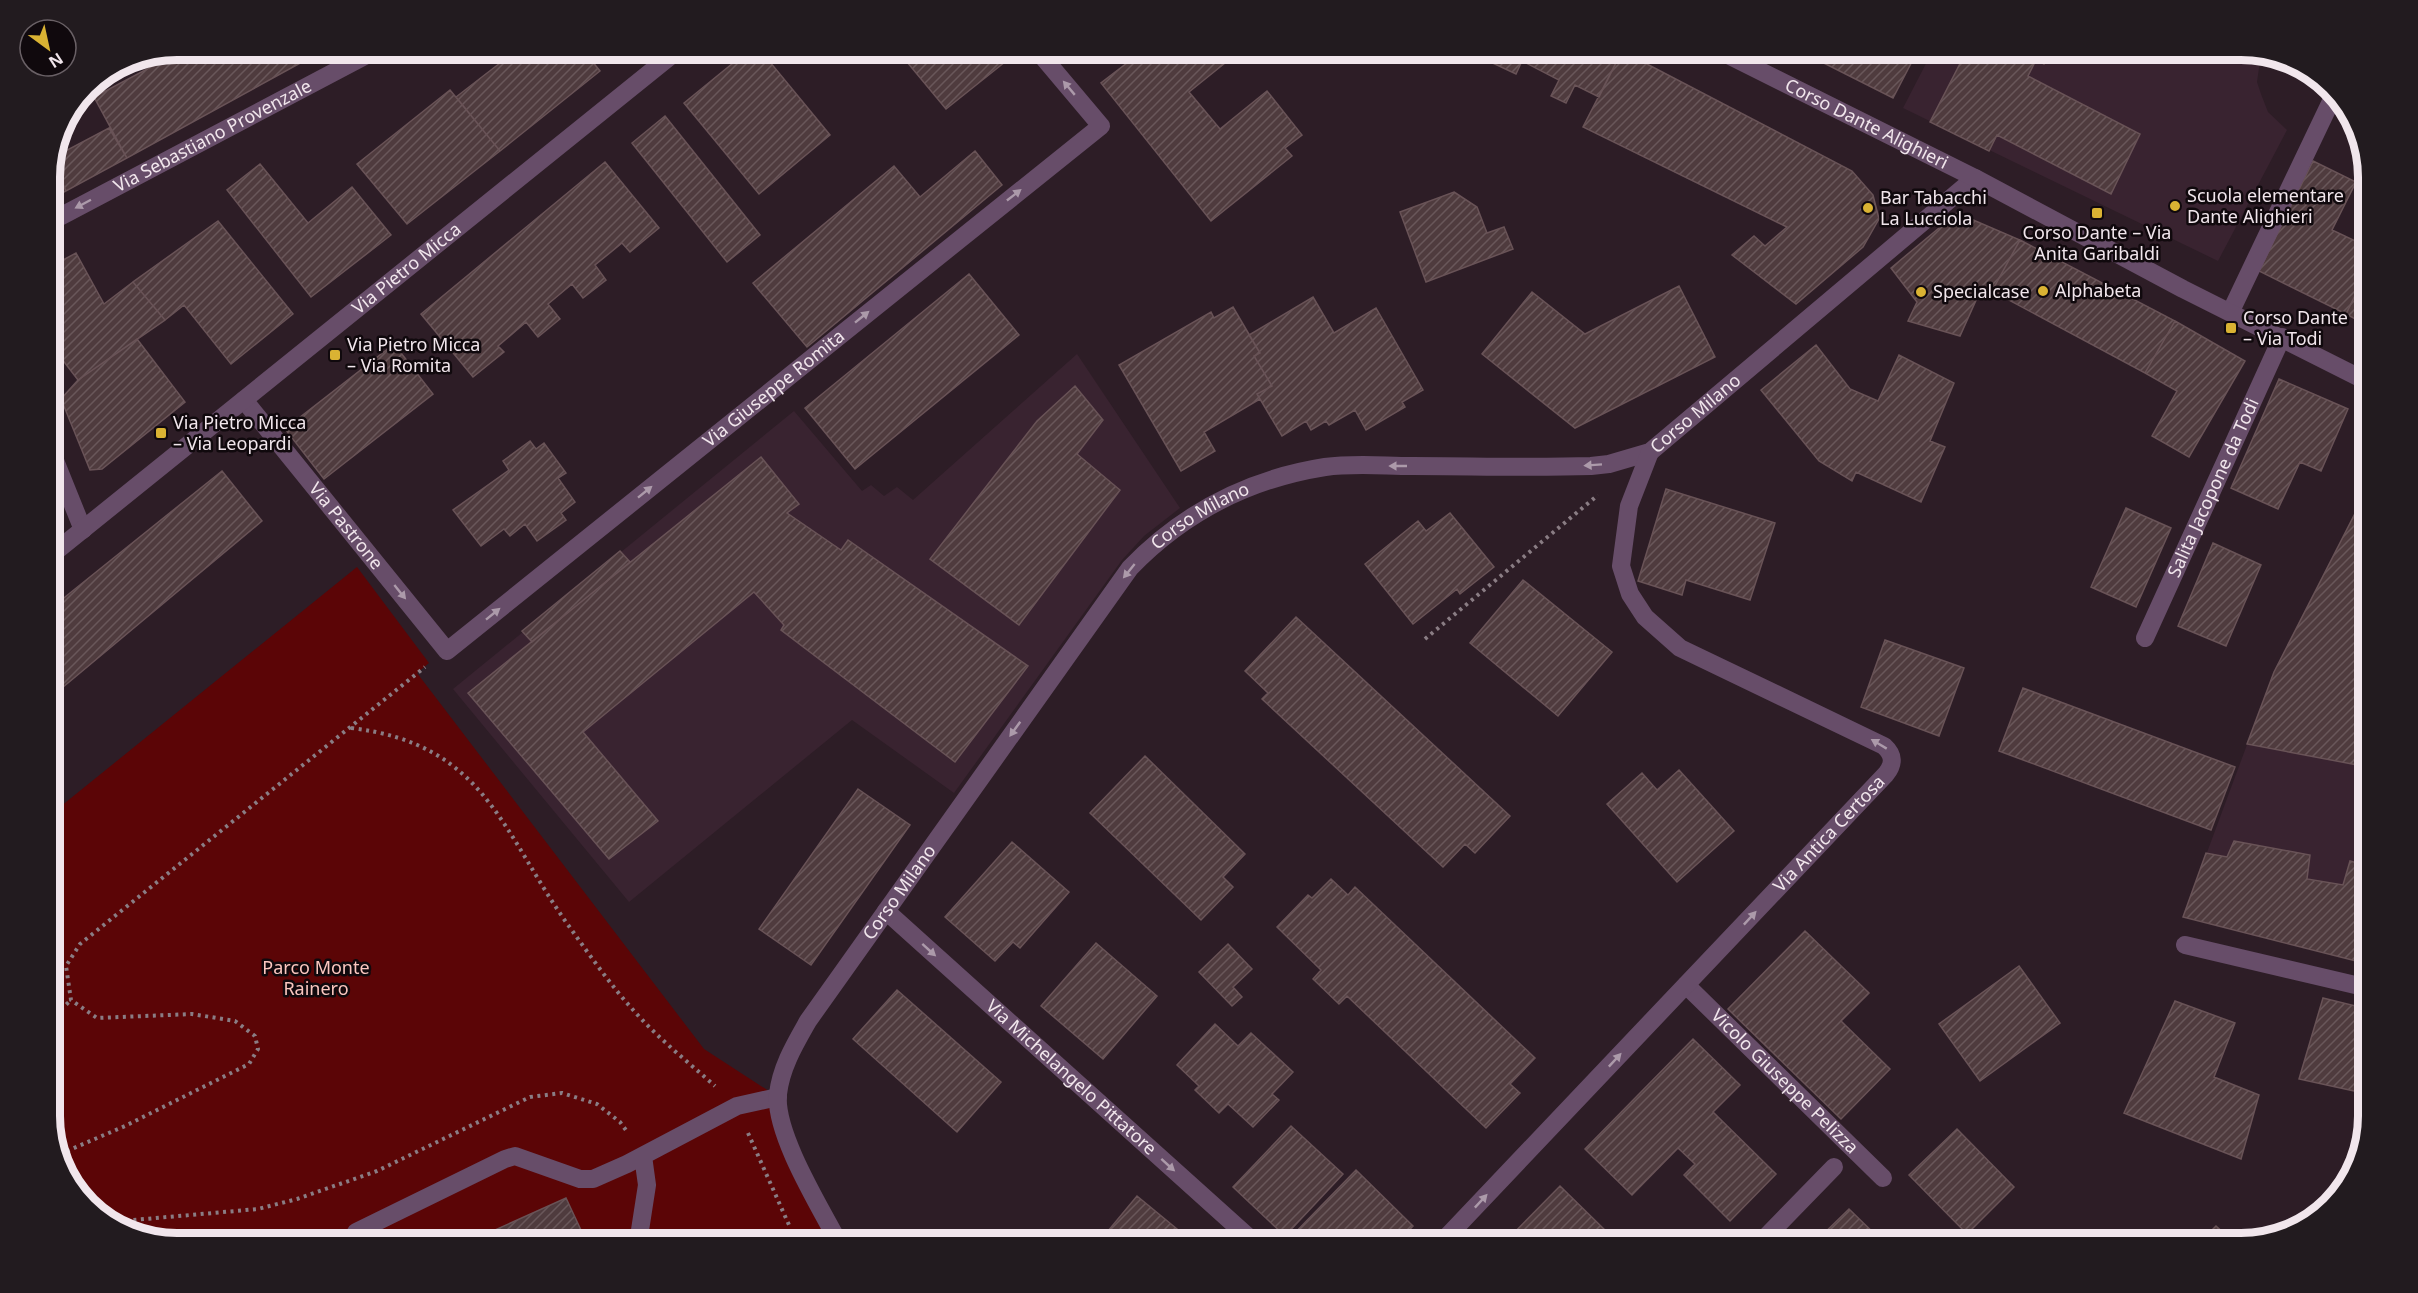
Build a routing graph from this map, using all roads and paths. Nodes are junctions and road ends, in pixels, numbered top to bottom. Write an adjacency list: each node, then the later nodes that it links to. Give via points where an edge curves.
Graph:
1 (357, 60): 7 (street, Via Sebastiano Provenzale, one-way to 7)
2 (666, 60): 11 (street, Via Pietro Micca)
3 (1045, 60): 19 (street, Via Giuseppe Romita, one-way to 3, via 1101,126)
4 (1738, 60): 6 (street, Corso Dante Alighieri)
5 (2331, 102): 8 (street)
6 (1975, 178): 8 (street, Corso Dante Alighieri); 12 (street, Corso Milano)
7 (60, 217)
8 (2231, 312): 9 (street, Corso Dante Alighieri)
9 (2282, 337): 10 (street, Corso Dante Alighieri); 17 (street, Salita Jacopone da Todi)
10 (2358, 377)
11 (244, 399): 15 (street, Via Pietro Micca); 19 (street, Via Pastrone, one-way to 19)
12 (1650, 452): 21 (street, Corso Milano, one-way to 21, via 1591,466 1325,467 1254,487 1191,515 1155,542 1130,568); 23 (street, Via Antica Certosa, one-way to 12, via 1886,774 1893,759 1880,743 1680,648 1646,618 1630,594 1621,566 1629,506)
13 (60, 473): 15 (street)
14 (1600, 493): 18 (path)
15 (83, 530): 16 (street, Via Pietro Micca)
16 (60, 548)
17 (2145, 638)
18 (1425, 639)
19 (447, 651): 20 (path)
20 (351, 728): 25 (path, via 80,944 66,966); 28 (path, via 384,732 430,749 464,774 496,809 570,928 635,1012)
21 (886, 911): 27 (street, Corso Milano, via 808,1021 784,1069); 38 (street, Via Michelangelo Pittatore, one-way to 38)
22 (2185, 945): 24 (street)
23 (1686, 985): 32 (street, Vicolo Giuseppe Pelizza); 39 (street, Via Antica Certosa, one-way to 23)
24 (2358, 986)
25 (71, 1000): 26 (path); 29 (path, via 97,1018 192,1014 235,1021 255,1036 258,1049 249,1064)
26 (60, 1010)
27 (778, 1097): 28 (street); 37 (street, Corso Milano, via 779,1115 792,1150)
28 (736, 1106): 30 (street); 36 (path, via 789,1225)
29 (66, 1152)
30 (643, 1156): 33 (path, via 620,1122 597,1104 561,1093 530,1097 377,1171 297,1198 258,1209); 34 (street, via 593,1179 580,1179 515,1156); 35 (street, via 647,1185)
31 (1834, 1167): 40 (street)
32 (1883, 1178)
33 (125, 1221)
34 (356, 1233)
35 (640, 1233)
36 (788, 1233)
37 (834, 1233)
38 (1244, 1233)
39 (1451, 1233)
40 (1771, 1233)

